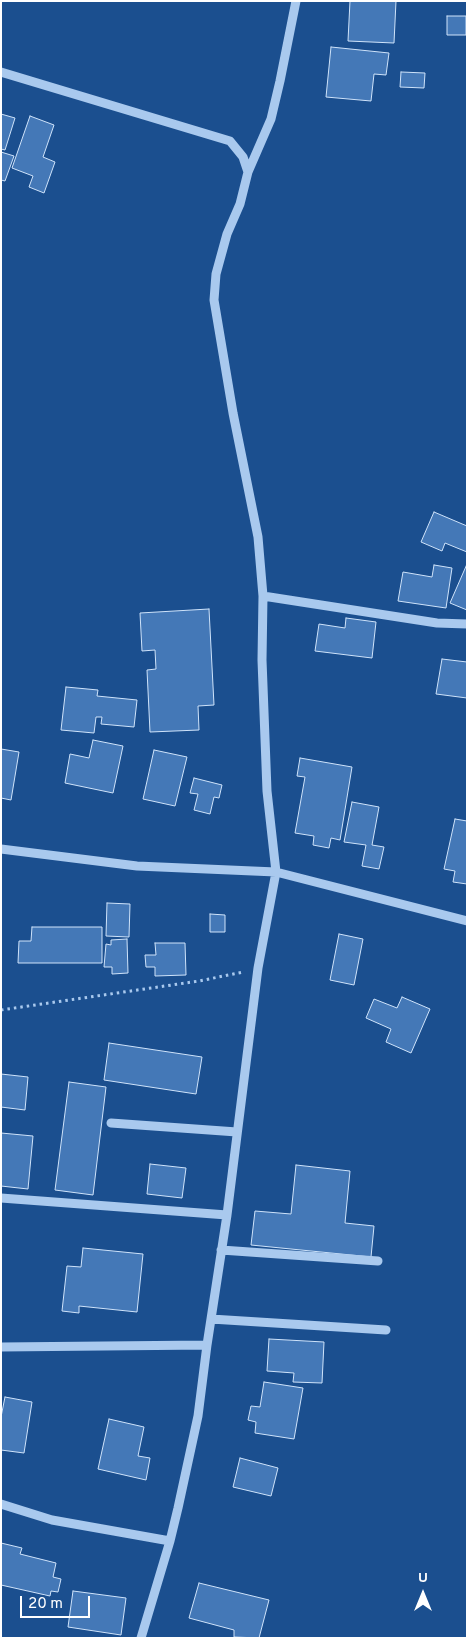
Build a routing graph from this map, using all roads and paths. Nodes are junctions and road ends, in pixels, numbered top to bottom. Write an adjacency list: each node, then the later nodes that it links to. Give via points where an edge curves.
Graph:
1 (296, 1): 3 (street, via 270,119)
2 (1, 72): 3 (street, via 230,140 243,157)
3 (248, 172): 4 (street, via 216,274 214,300 258,537)
4 (263, 596): 5 (street); 7 (street, via 267,791)
5 (467, 624)
6 (1, 849): 7 (street, via 137,866)
7 (276, 872): 8 (street); 9 (street)
8 (467, 921)
9 (258, 968): 10 (path, via 199,981); 12 (street)
10 (1, 1010)
11 (111, 1123): 12 (street)
12 (237, 1132): 14 (street)
13 (1, 1198): 14 (street)
14 (227, 1215): 15 (street)
15 (221, 1250): 16 (street); 17 (street)
16 (378, 1261)
17 (211, 1319): 18 (street); 19 (street)
18 (386, 1330)
19 (207, 1345): 20 (street); 22 (street, via 198,1416)
20 (1, 1347)
21 (1, 1504): 22 (street, via 52,1520)
22 (170, 1541): 23 (street)
23 (141, 1638)

